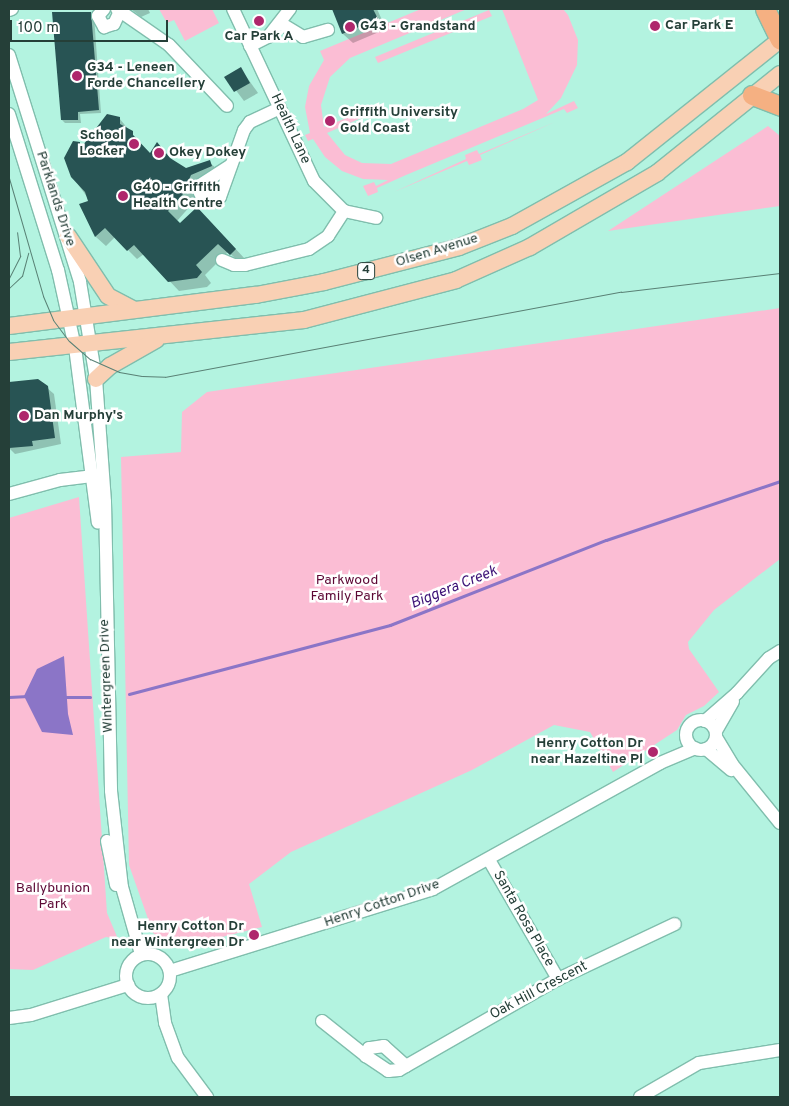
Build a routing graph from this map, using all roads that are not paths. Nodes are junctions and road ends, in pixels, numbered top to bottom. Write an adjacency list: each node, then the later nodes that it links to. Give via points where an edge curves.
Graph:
1 (104, 9): 5 (street, via 98,16 104,27 114,24)
2 (233, 9): 9 (street, Health Lane)
3 (290, 9): 6 (street)
4 (765, 9): 8 (highway)
5 (119, 10): 13 (street, via 169,45)
6 (280, 23): 7 (street, via 303,37); 9 (street, via 268,37)
7 (328, 30)
8 (780, 40): 22 (main road, Olsen Avenue / 4, via 627,162 512,226 459,247 324,282 256,295)
9 (250, 46): 15 (street, Health Lane)
10 (9, 55): 20 (street, Parklands Drive)
11 (780, 74): 12 (main road)
12 (752, 95): 14 (highway); 26 (main road, via 657,173 530,247 456,280 304,320)
13 (227, 106)
14 (780, 106)
15 (280, 108): 17 (street, via 250,122); 18 (street, Health Lane, via 314,181)
16 (9, 114): 24 (street, Parklands Drive, via 58,270)
17 (231, 165)
18 (344, 212): 19 (street); 21 (street, via 328,236 309,249 245,265)
19 (376, 218)
20 (68, 236): 22 (main road, via 108,296); 23 (street, Parklands Drive)
21 (222, 260)
22 (132, 310): 23 (main road, Olsen Avenue / 4)
23 (85, 315): 24 (main road, Olsen Avenue / 4); 27 (street, Parklands Drive)
24 (68, 318): 25 (main road, Olsen Avenue / 4); 27 (street, Parklands Drive)
25 (9, 326)
26 (160, 338): 27 (main road); 29 (main road, via 110,366)
27 (82, 346): 28 (main road); 29 (street, Wintergreen Drive); 30 (street, Wintergreen Drive)
28 (9, 352)
29 (96, 379): 32 (street, Wintergreen Drive, via 105,502)
30 (92, 476): 31 (street, via 60,480); 32 (street, Wintergreen Drive)
31 (9, 494)
32 (104, 562): 44 (street, Wintergreen Drive, via 111,791 107,834 109,863 112,876 124,897)
33 (780, 651): 34 (street, via 769,658)
34 (737, 694): 35 (street); 36 (street)
35 (704, 721): 36 (street); 37 (street, Henry Cotton Drive, via 691,724)
36 (716, 734): 38 (street); 40 (street)
37 (687, 738): 38 (street); 39 (street, Henry Cotton Drive)
38 (701, 749): 39 (street, Henry Cotton Drive); 40 (street)
39 (660, 763): 42 (street, Henry Cotton Drive)
40 (744, 781): 41 (street)
41 (780, 823)
42 (489, 860): 45 (street, Henry Cotton Drive, via 433,889); 46 (street, Santa Rosa Place)
43 (675, 924): 46 (street, Oak Hill Crescent)
44 (141, 954): 45 (street, via 160,956); 47 (street, via 126,971)
45 (170, 971): 48 (street, via 170,982)
46 (558, 979): 53 (street, Oak Hill Crescent)
47 (128, 985): 48 (street, via 137,995 146,998); 49 (street, via 31,1015)
48 (161, 994): 54 (street, via 164,1023 178,1058)
49 (9, 1018)
50 (322, 1021): 52 (street, Oak Hill Crescent)
51 (780, 1050): 57 (street, via 699,1063)
52 (366, 1056): 53 (street, Oak Hill Crescent, via 388,1071); 53 (street, via 369,1048 384,1046)
53 (406, 1066)
54 (198, 1088): 55 (street); 56 (street)
55 (189, 1097)
56 (207, 1097)
57 (640, 1097)

